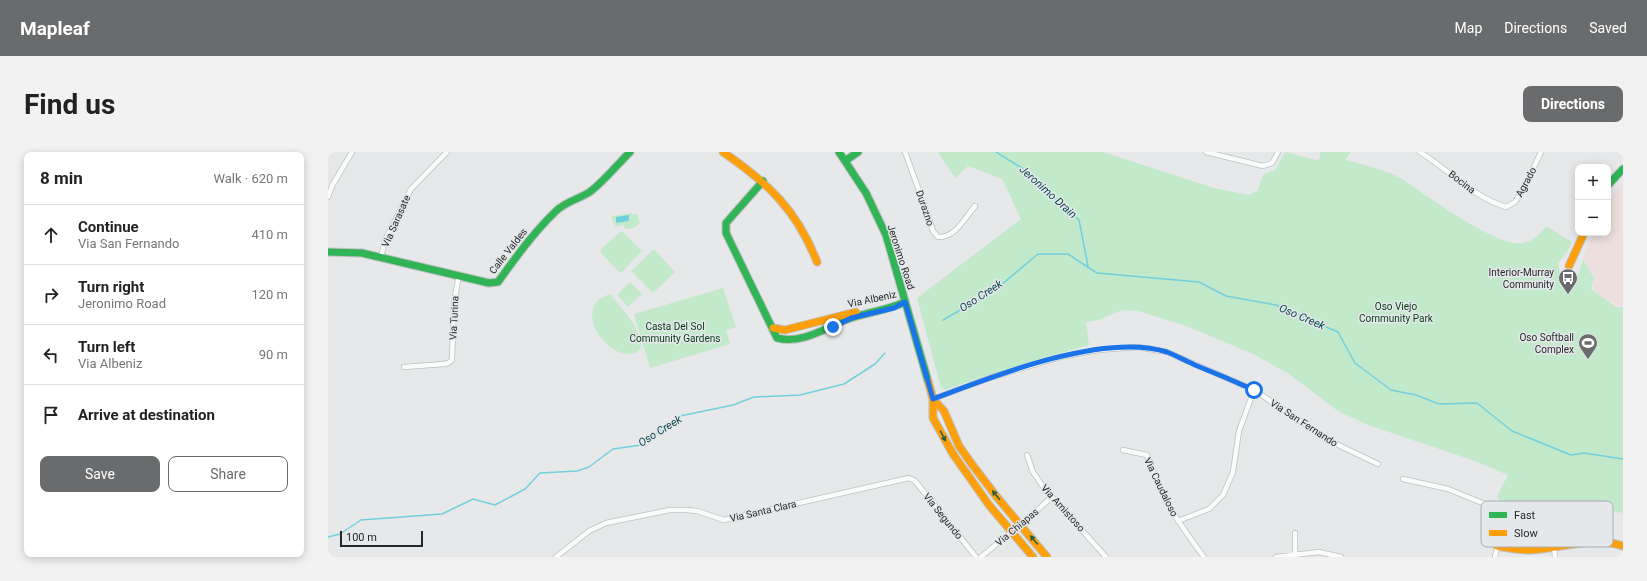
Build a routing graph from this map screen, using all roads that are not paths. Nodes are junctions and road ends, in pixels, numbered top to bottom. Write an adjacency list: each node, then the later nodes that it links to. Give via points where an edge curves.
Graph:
1 (352, 152): 16 (street)
2 (447, 152): 21 (street, Via Sarasate, via 410,189 385,240)
3 (630, 152): 24 (street, Calle Valdes, via 589,192 557,210 519,252 498,282 489,283)
4 (723, 152): 14 (street)
5 (839, 152): 12 (street, Jeronimo Road)
6 (858, 152): 12 (street)
7 (905, 152): 17 (street, Durazno, via 933,231 938,237 946,238 952,234)
8 (1206, 152): 9 (street, via 1264,166 1272,163)
9 (1278, 152)
10 (1420, 152): 18 (street, Bocina, via 1475,193)
11 (1541, 152): 18 (street, Agrado, via 1523,190 1515,202)
12 (845, 160): 25 (street, Jeronimo Road, via 869,199 886,236)
13 (1623, 169): 15 (street)
14 (763, 181): 22 (street, via 791,211 810,240); 27 (street, Via Albeniz, via 726,223 725,228)
15 (1611, 182)
16 (328, 197)
17 (975, 206)
18 (1506, 207)
19 (1583, 236): 23 (street)
20 (328, 252): 21 (street, Calle Valdes)
21 (381, 257): 24 (street, Calle Valdes)
22 (817, 262)
23 (1569, 266)
24 (459, 275): 29 (street, Via Turina, via 454,303 452,360 444,364)
25 (905, 302): 26 (street, Via Albeniz); 28 (street, Via Albeniz, via 894,308 851,318 833,327); 31 (street, Jeronimo Road)
26 (804, 325): 27 (street, Via Albeniz, via 785,330); 28 (street)
27 (773, 328): 28 (street, Via Albeniz, via 779,339)
28 (807, 334)
29 (404, 367)
30 (1254, 390): 31 (street, Via San Fernando, via 1167,352 1138,347 1098,350 1060,357 992,377); 34 (street, Via San Fernando, via 1330,441); 39 (street, via 1239,431 1233,472 1224,495 1209,509)
31 (933, 399): 40 (street, Jeronimo Road, one-way to 31, via 971,463 944,411); 41 (street, Jeronimo Road, one-way to 41, via 933,418 953,454 989,505)
32 (1123, 450): 39 (street, Via Caudaloso, via 1147,455 1158,486)
33 (1027, 455): 37 (street, Via Amistoso, via 1033,472)
34 (1378, 464)
35 (909, 478): 50 (street, Via Santa Clara, via 724,520 697,511 670,510 606,522 589,530); 51 (street, Via Segundo)
36 (1403, 479): 38 (street, via 1442,487)
37 (1052, 497): 40 (street, Via Chiapas); 55 (street, Via Amistoso)
38 (1481, 502)
39 (1178, 522): 56 (street, Via Caudaloso)
40 (1020, 525): 41 (street, Via Chiapas); 54 (street, Jeronimo Road, one-way to 40)
41 (1012, 531): 52 (street, Via Chiapas); 53 (street, Jeronimo Road)
42 (1295, 533): 49 (street)
43 (1613, 544): 44 (street)
44 (1623, 546)
45 (1497, 547): 59 (street)
46 (1504, 547): 47 (street, via 1523,550)
47 (1546, 547)
48 (1554, 547): 60 (street)
49 (1295, 555): 57 (street); 58 (street, via 1319,552)
50 (556, 557)
51 (976, 557)
52 (981, 557)
53 (1033, 557)
54 (1047, 557)
55 (1106, 557)
56 (1204, 557)
57 (1276, 557)
58 (1341, 557)
59 (1495, 557)
60 (1555, 557)

